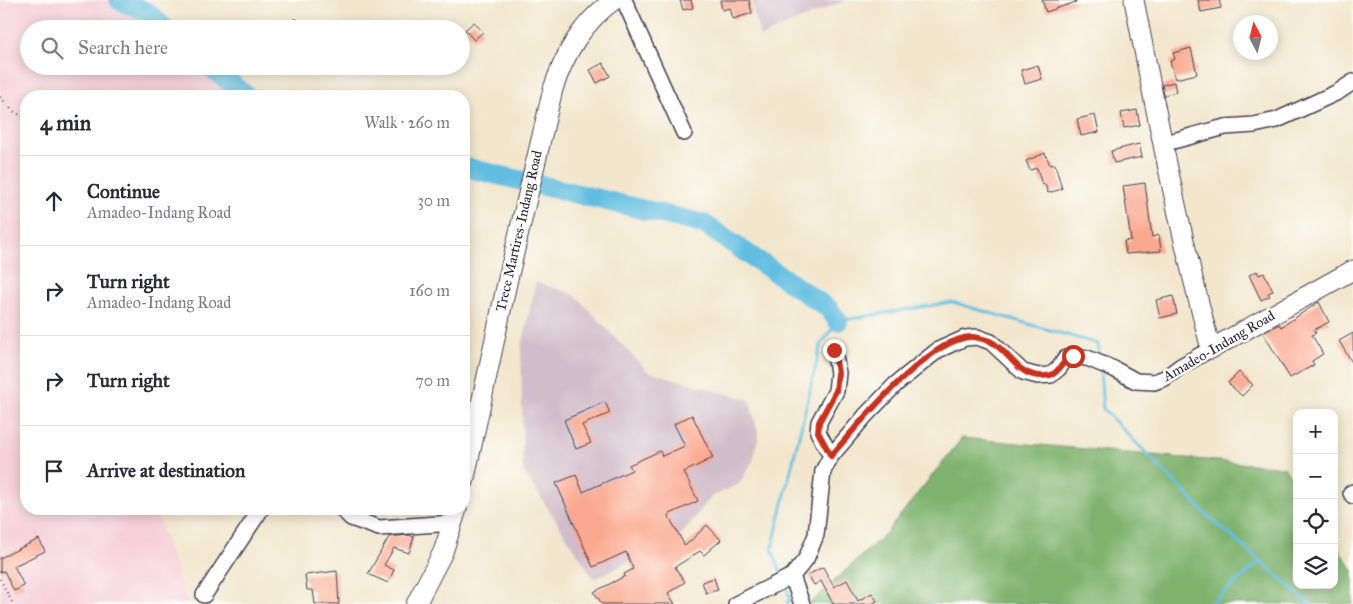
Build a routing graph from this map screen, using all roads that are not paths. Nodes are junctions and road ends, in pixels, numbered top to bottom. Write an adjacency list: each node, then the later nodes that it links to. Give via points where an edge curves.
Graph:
1 (624, 0): 5 (street)
2 (1134, 0): 6 (main road)
3 (605, 3): 10 (main road, Trece Martires-Indang Road, via 580,32 562,64 553,89)
4 (1353, 82): 6 (street, via 1277,120 1217,129)
5 (684, 133)
6 (1162, 144): 8 (main road, via 1193,285)
7 (1353, 270): 8 (main road, Amadeo-Indang Road)
8 (1211, 349): 11 (street, Amadeo-Indang Road, via 1154,382 1136,381 1087,358 1073,356 1066,358 1051,375 1038,376 1023,372 992,342 977,337 965,338 928,357 896,384)
9 (834, 350): 11 (street, via 838,373 836,391 819,422 818,432)
10 (470, 455)
11 (831, 456): 17 (street, Amadeo-Indang Road, via 823,471 816,535 806,559)
12 (1353, 492): 13 (street)
13 (1353, 496)
14 (257, 515): 18 (street)
15 (348, 515): 16 (street, via 379,528)
16 (455, 516): 19 (main road, via 443,552)
17 (790, 578): 20 (street, Amadeo-Indang Road); 21 (street)
18 (204, 595)
19 (416, 604)
20 (736, 604)
21 (802, 604)

